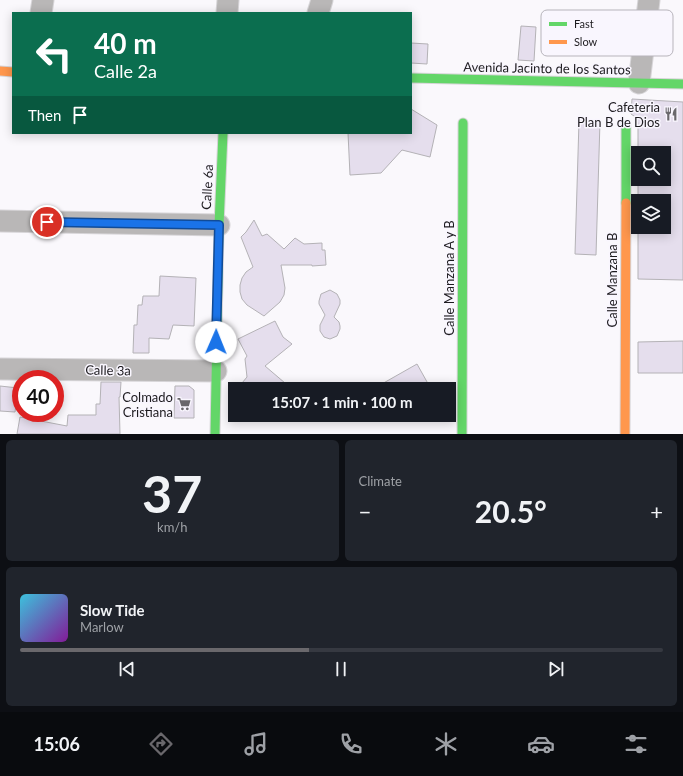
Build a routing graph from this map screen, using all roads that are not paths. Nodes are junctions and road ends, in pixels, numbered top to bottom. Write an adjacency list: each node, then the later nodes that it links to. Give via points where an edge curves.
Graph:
1 (43, 0): 6 (street)
2 (228, 0): 7 (street)
3 (322, 0): 8 (street)
4 (649, 0): 5 (street)
5 (648, 10)
6 (41, 12)
7 (227, 12)
8 (318, 12)
9 (642, 56): 13 (street)
10 (0, 72): 11 (street)
11 (12, 72)
12 (412, 78): 13 (street, Avenida Jacinto de los Santos)
13 (639, 83): 14 (street, Avenida Jacinto de los Santos)
14 (683, 84)
15 (463, 123): 23 (street, Calle Manzana A y B)
16 (626, 125): 24 (street, Calle Manzana B)
17 (223, 134): 19 (street, Calle 6a)
18 (0, 221): 19 (street)
19 (219, 225): 21 (street, Calle 6a)
20 (0, 369): 21 (street, Calle 3a)
21 (216, 371): 22 (street, Calle 6a)
22 (214, 434)
23 (462, 434)
24 (625, 434)

